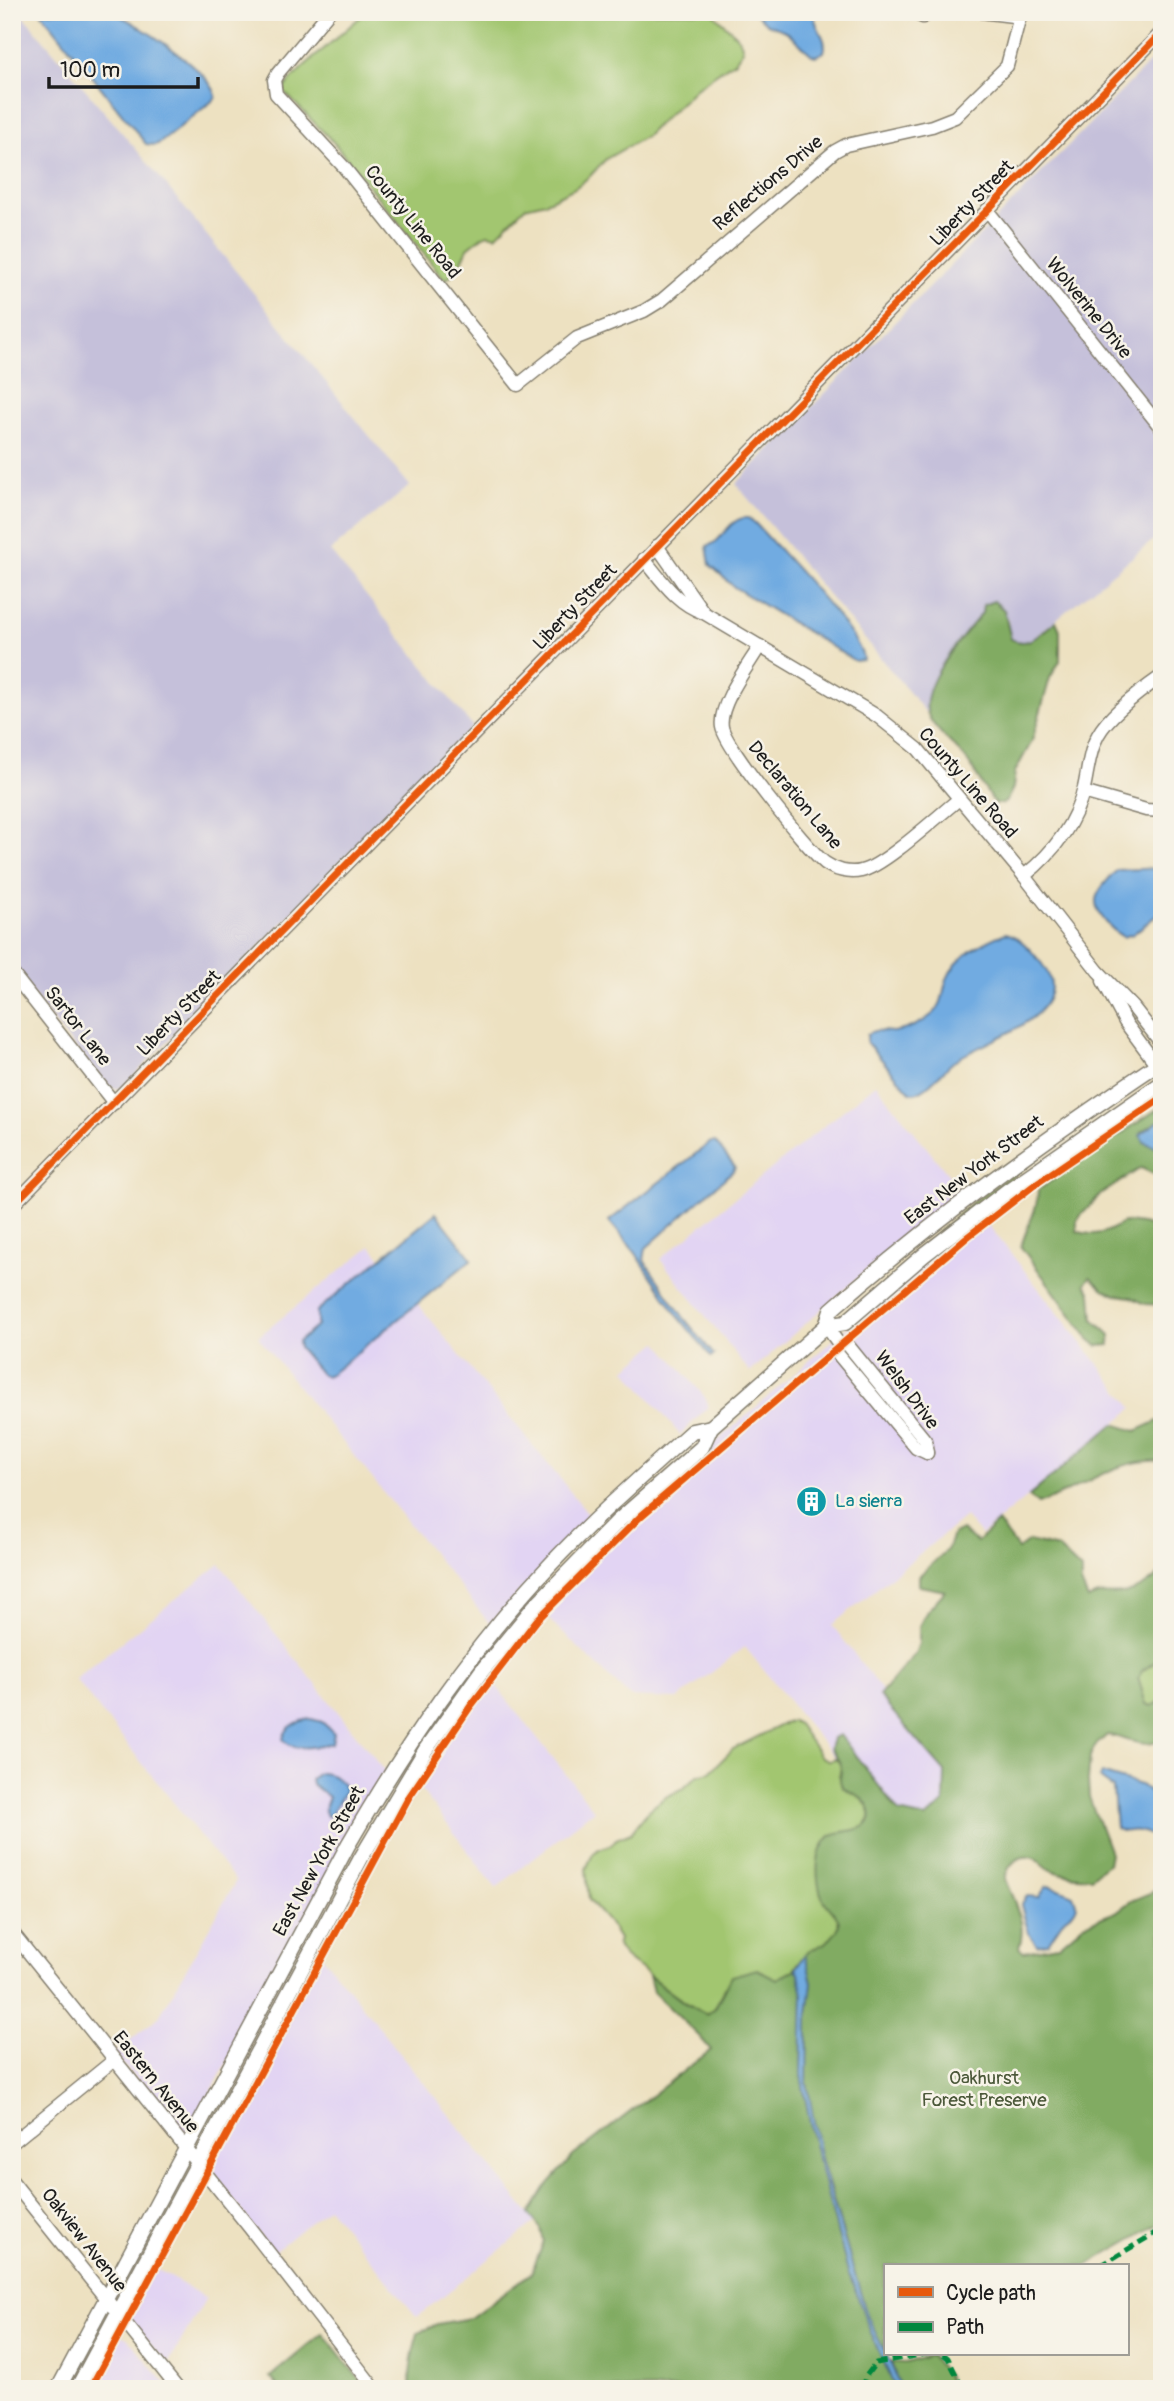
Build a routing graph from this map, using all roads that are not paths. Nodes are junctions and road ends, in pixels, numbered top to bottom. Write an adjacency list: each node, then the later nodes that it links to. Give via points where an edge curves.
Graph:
1 (329, 12): 8 (street, County Line Road, via 278,74 274,88 280,100 343,166)
2 (911, 12): 3 (street, via 923,17)
3 (932, 12)
4 (981, 12): 5 (street)
5 (1021, 15): 8 (street, Reflections Drive, via 1007,66 955,117 835,150 662,300 577,338)
6 (1162, 32): 7 (street, Liberty Street)
7 (987, 210): 9 (street, Wolverine Drive); 10 (street, Liberty Street)
8 (517, 385)
9 (1162, 429)
10 (657, 546): 11 (street, Liberty Street); 12 (street, County Line Road)
11 (644, 559): 12 (street, County Line Road, via 675,597); 24 (street, Liberty Street)
12 (704, 613): 13 (street, County Line Road)
13 (760, 646): 16 (street, County Line Road, via 877,716 918,749); 16 (street, Declaration Lane, via 726,704 722,728 731,749 824,862 851,872 872,867)
14 (1162, 676): 15 (street, via 1098,733)
15 (1083, 792): 17 (street); 18 (street, via 1064,834)
16 (959, 799): 18 (street, County Line Road)
17 (1162, 811)
18 (1024, 876): 19 (street, County Line Road)
19 (1098, 971): 21 (street, County Line Road); 22 (street, County Line Road, via 1125,1022)
20 (12, 973): 24 (street, Sartor Lane)
21 (1162, 1044)
22 (1160, 1066): 26 (main road, East New York Street, via 1041,1143 925,1231 831,1310)
23 (1162, 1083): 26 (main road, East New York Street, via 1007,1191 845,1322)
24 (114, 1102): 25 (street, Liberty Street)
25 (12, 1206)
26 (826, 1326): 27 (street, Welsh Drive); 28 (main road, East New York Street)
27 (839, 1344): 27 (street, Welsh Drive, via 837,1353 916,1448 927,1453 925,1440 848,1344)
28 (711, 1427): 32 (main road, East New York Street, via 692,1431 588,1526 506,1613 446,1690 348,1845); 33 (main road, East New York Street, via 702,1447 618,1521 542,1598 453,1709 367,1847)
29 (12, 1932): 30 (street, Eastern Avenue)
30 (114, 2060): 31 (street); 32 (street, Eastern Avenue)
31 (12, 2143)
32 (186, 2150): 33 (street, Eastern Avenue); 35 (main road, East New York Street)
33 (198, 2164): 36 (main road, East New York Street); 40 (street, Eastern Avenue)
34 (12, 2181): 35 (street, Oakview Avenue)
35 (106, 2299): 36 (street, Oakview Avenue); 37 (main road, East New York Street)
36 (118, 2314): 38 (main road, East New York Street); 39 (street, Oakview Avenue)
37 (58, 2389)
38 (77, 2389)
39 (178, 2389)
40 (375, 2389)

